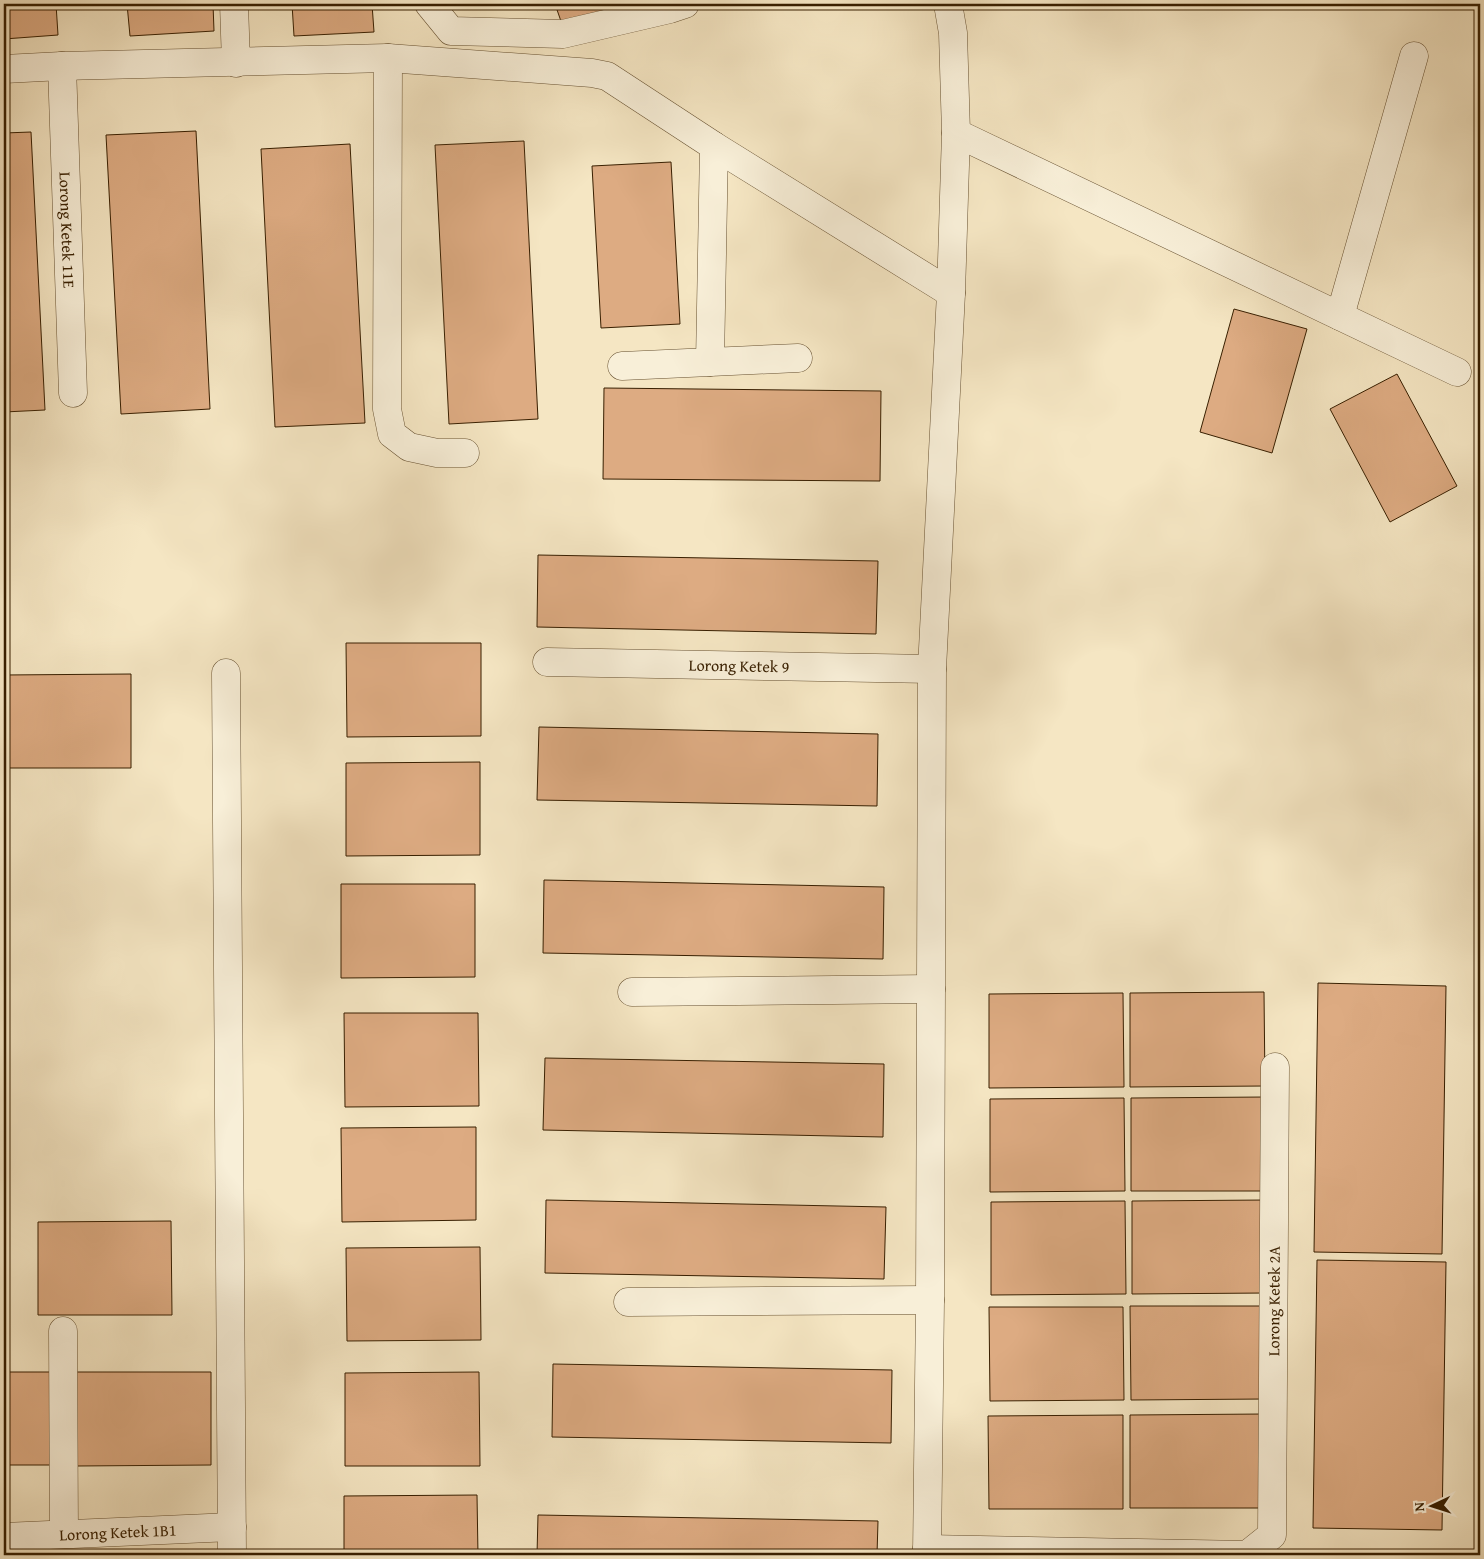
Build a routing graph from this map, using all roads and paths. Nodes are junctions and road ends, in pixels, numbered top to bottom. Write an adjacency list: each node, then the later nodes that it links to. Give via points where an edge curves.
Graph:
1 (234, 4): 7 (street)
2 (429, 4): 3 (street, via 451,31 563,34)
3 (685, 4)
4 (948, 4): 10 (street, via 953,33)
5 (1414, 56): 13 (street)
6 (388, 58): 7 (street); 11 (street, via 608,76); 19 (street, via 387,409 392,434 410,447 437,453)
7 (236, 63): 8 (street)
8 (62, 66): 9 (street); 18 (street, Lorong Ketek 11E)
9 (4, 69)
10 (956, 133): 12 (street); 13 (street)
11 (714, 146): 12 (street); 15 (street)
12 (951, 292): 21 (street)
13 (1340, 316): 17 (street)
14 (798, 358): 15 (street)
15 (710, 362): 16 (street)
16 (622, 366)
17 (1457, 372)
18 (73, 393)
19 (465, 453)
20 (547, 662): 21 (street, Lorong Ketek 9)
21 (932, 669): 23 (street)
22 (226, 673): 29 (street)
23 (931, 989): 24 (street); 26 (street)
24 (632, 992)
25 (1275, 1067): 32 (street, Lorong Ketek 2A, via 1272,1535 1248,1555)
26 (930, 1300): 27 (street); 32 (street)
27 (628, 1302)
28 (63, 1331): 30 (street)
29 (232, 1527): 30 (street, Lorong Ketek 1B1); 33 (street)
30 (64, 1534): 31 (street, Lorong Ketek 1B1)
31 (4, 1537)
32 (927, 1552)
33 (232, 1555)

